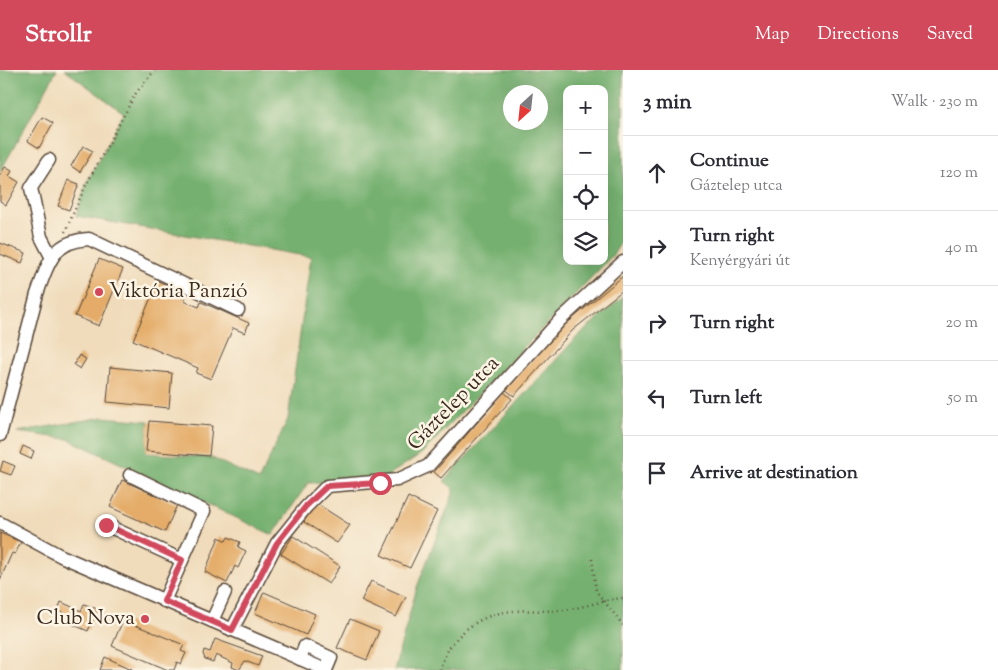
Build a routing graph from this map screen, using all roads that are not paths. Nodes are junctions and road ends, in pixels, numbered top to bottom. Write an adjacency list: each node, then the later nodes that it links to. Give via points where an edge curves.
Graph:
1 (49, 160): 2 (street, via 31,188 41,236)
2 (56, 253): 4 (street, via 72,240 89,240); 5 (street, via 37,294)
3 (623, 262): 13 (street, Gáztelep utca, via 561,319 428,466 397,480 327,486 306,506 277,543)
4 (238, 310)
5 (0, 435)
6 (130, 475): 9 (street, via 204,511)
7 (0, 523): 11 (street, via 61,556)
8 (106, 525): 9 (street)
9 (182, 560): 11 (street)
10 (225, 592): 12 (street)
11 (164, 601): 12 (street)
12 (212, 621): 13 (street)
13 (232, 630): 14 (street)
14 (300, 659): 15 (street); 15 (street, via 305,646 321,653)
15 (320, 669)

